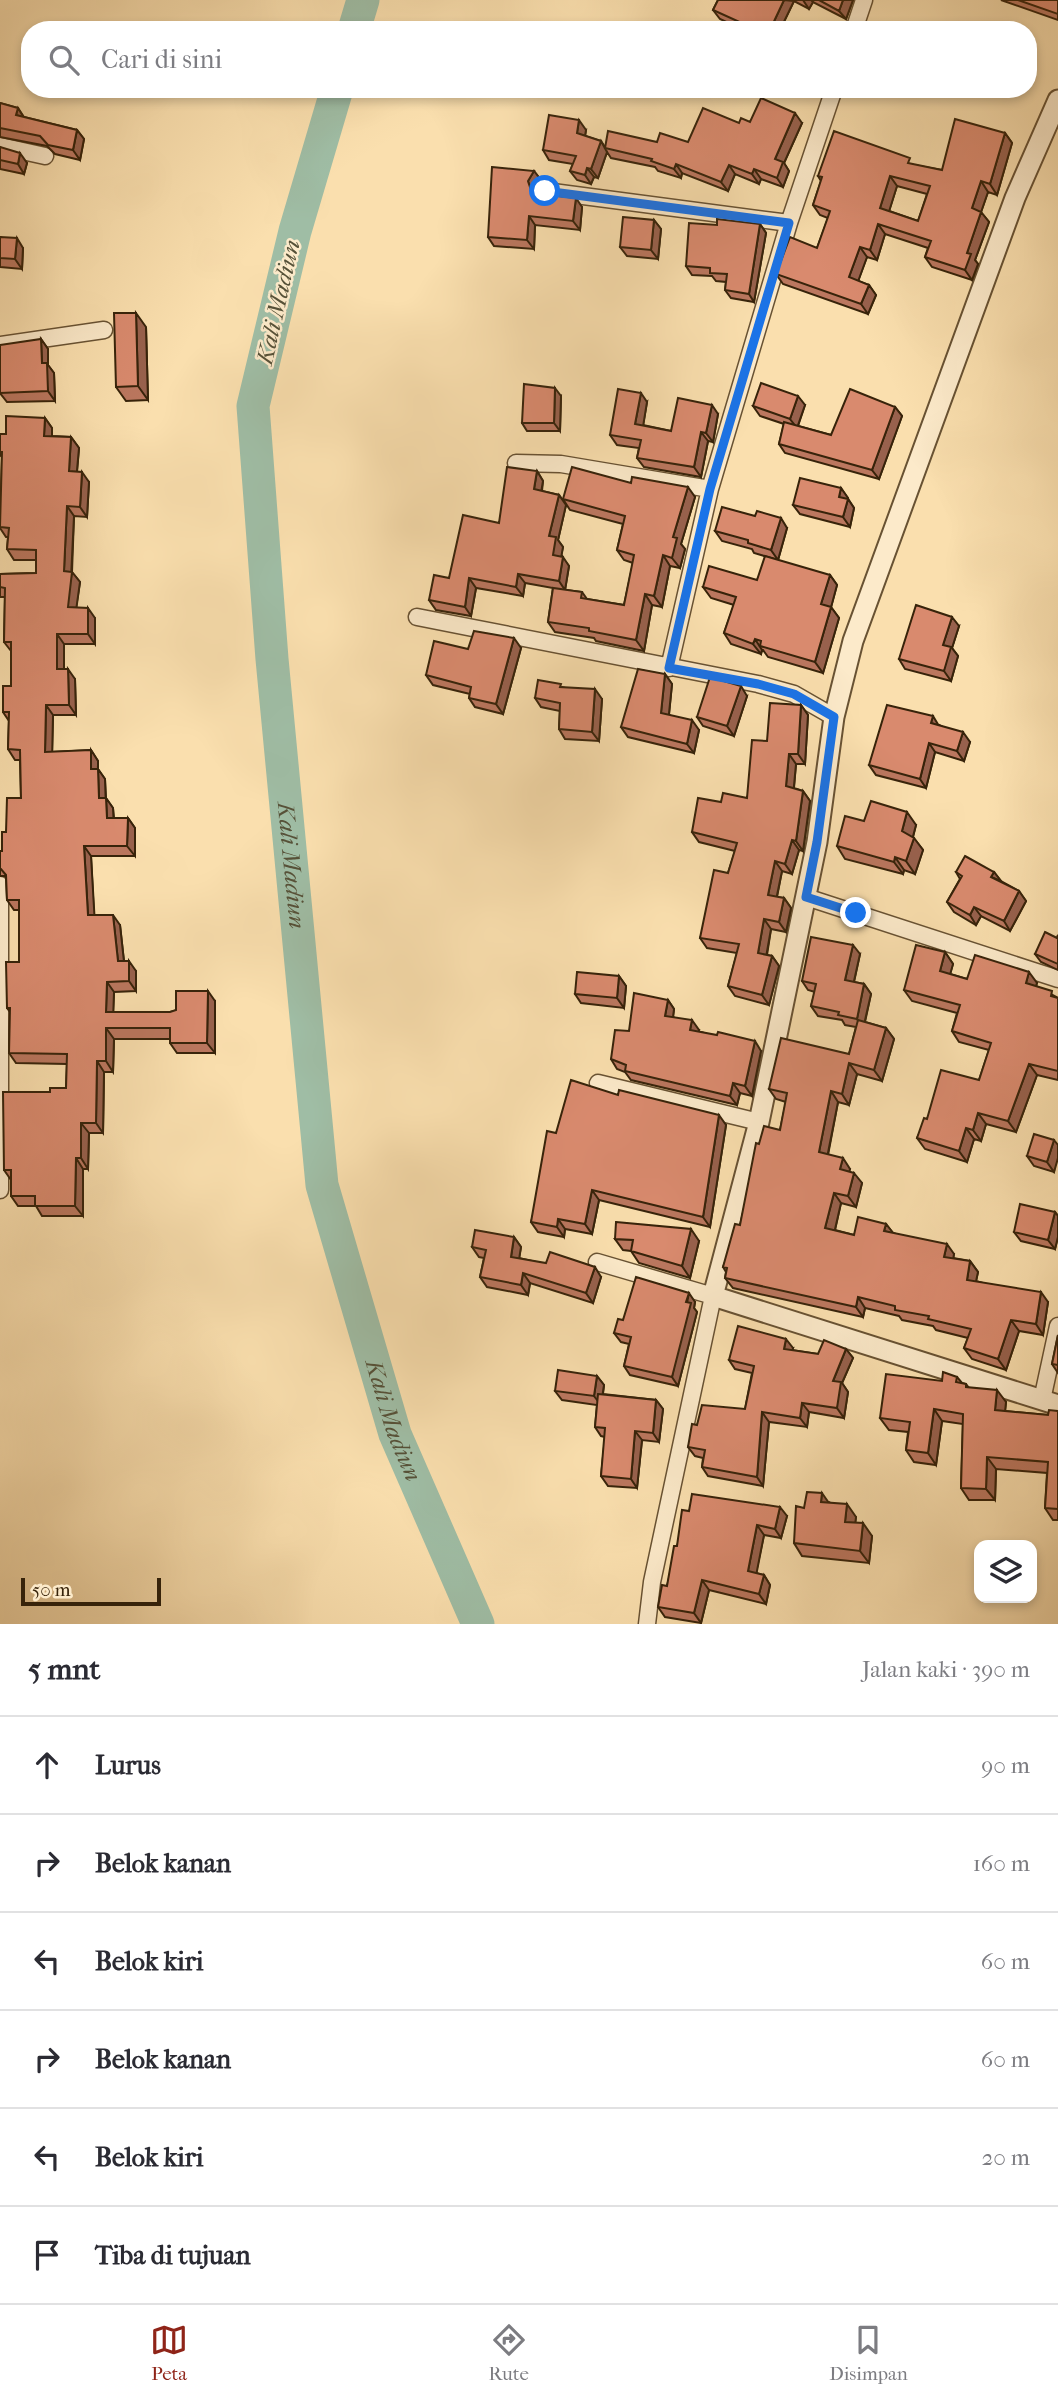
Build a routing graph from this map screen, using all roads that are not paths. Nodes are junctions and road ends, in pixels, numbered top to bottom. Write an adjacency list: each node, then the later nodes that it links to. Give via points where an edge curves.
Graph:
1 (864, 0): 2 (street)
2 (857, 21)
3 (831, 98): 8 (street)
4 (1058, 100): 15 (street, via 1015,198 858,628)
5 (0, 146): 6 (street)
6 (45, 156)
7 (545, 191): 8 (street)
8 (789, 223): 12 (street)
9 (104, 330): 10 (street)
10 (0, 345)
11 (516, 463): 12 (street, via 561,464)
12 (710, 489): 14 (street)
13 (417, 617): 14 (street)
14 (669, 668): 15 (street, via 794,694)
15 (834, 717): 17 (street)
16 (0, 885): 21 (street)
17 (806, 897): 18 (street); 20 (street)
18 (1058, 979)
19 (598, 1083): 20 (street)
20 (759, 1122): 23 (street)
21 (0, 1190)
22 (597, 1262): 23 (street)
23 (713, 1296): 25 (street); 26 (street, via 652,1582)
24 (1058, 1326): 25 (street)
25 (1050, 1402)
26 (648, 1624)

